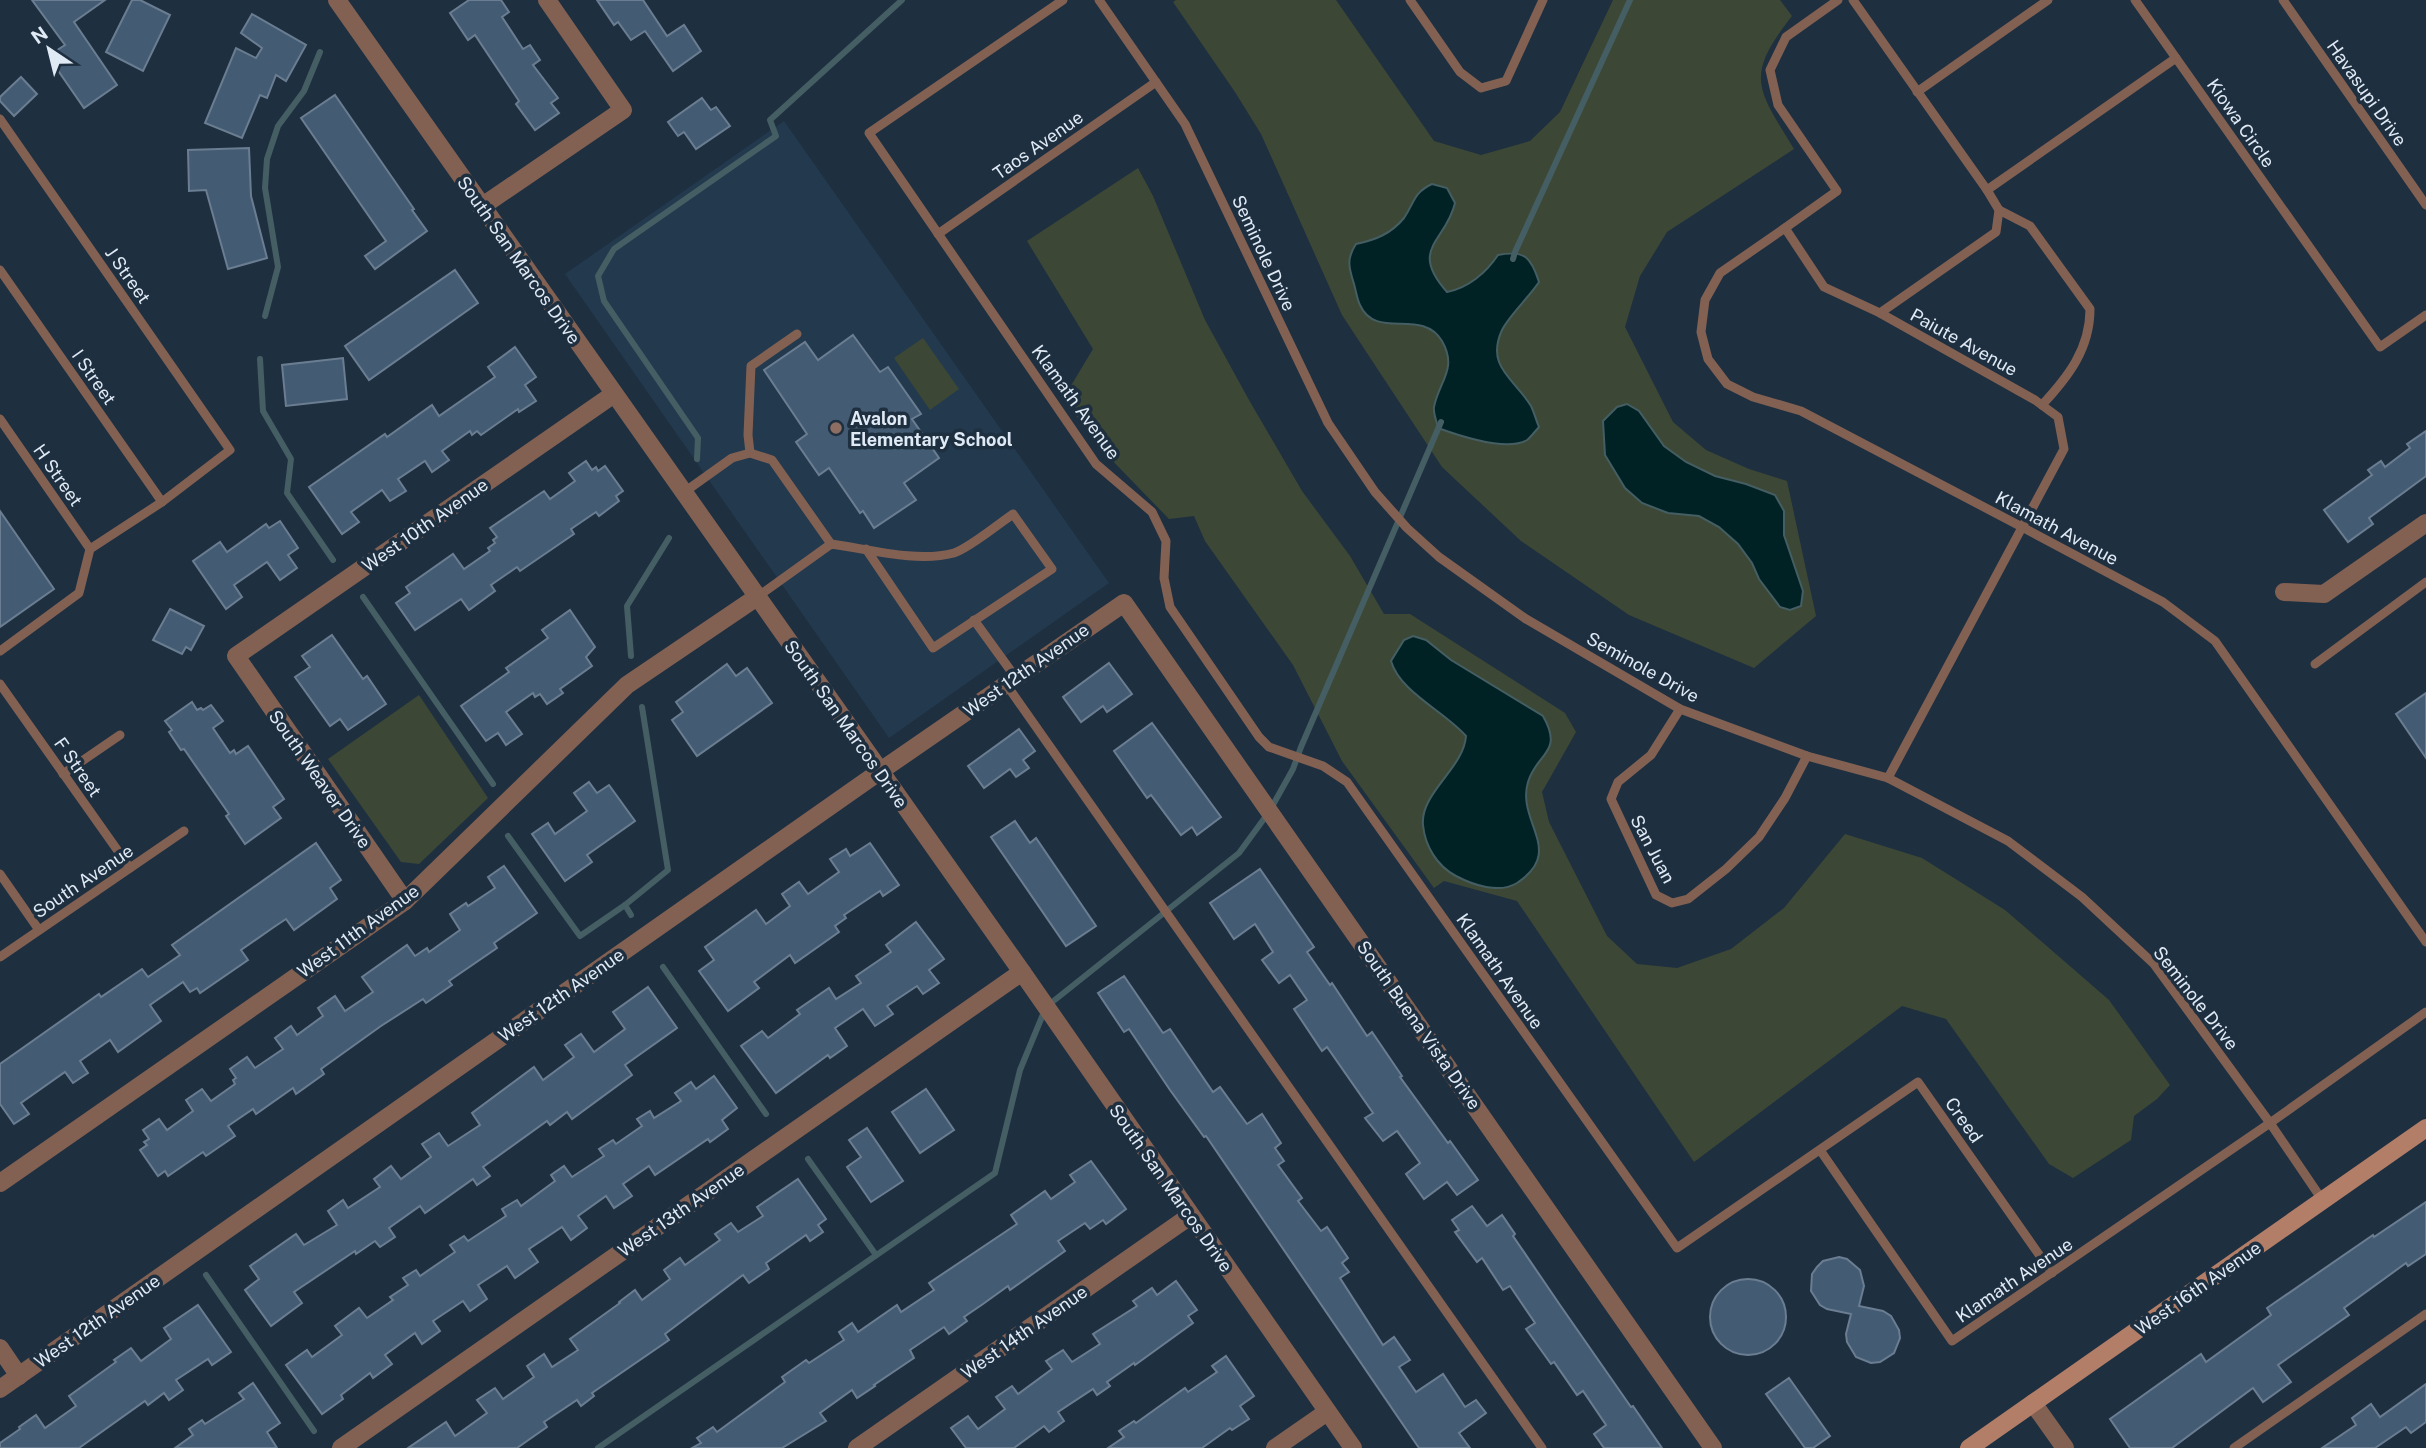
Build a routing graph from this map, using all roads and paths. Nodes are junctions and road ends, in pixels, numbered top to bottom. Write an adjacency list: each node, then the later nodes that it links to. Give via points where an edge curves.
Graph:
1 (337, 0): 18 (street, South San Marcos Drive)
2 (547, 0): 18 (street, via 623,110)
3 (1063, 0): 21 (lane, Klamath Avenue, via 869,133)
4 (1099, 0): 13 (lane, Seminole Drive)
5 (1410, 0): 6 (lane, via 1460,72 1482,88 1506,81)
6 (1543, 0)
7 (1838, 0): 20 (lane, via 1786,37 1770,70 1778,105 1837,191)
8 (1853, 0): 14 (lane)
9 (2048, 0): 14 (lane)
10 (2135, 0): 12 (lane)
11 (2283, 0): 17 (lane, Havasupi Drive)
12 (2176, 58): 16 (lane); 24 (lane, Kiowa Circle, via 2380,347)
13 (1156, 82): 21 (lane, Taos Avenue); 47 (lane, Seminole Drive, via 1185,124 1328,423 1386,505 1439,557 1525,619)
14 (1917, 92): 16 (lane)
15 (0, 119): 31 (lane, J Street, via 230,450)
16 (1987, 190): 19 (lane)
17 (2426, 205)
18 (481, 207): 26 (street, South San Marcos Drive)
19 (1999, 210): 23 (lane, via 1996,232); 27 (lane, via 2030,226 2090,309 2083,349 2072,371)
20 (1785, 228): 23 (lane, Paiute Avenue, via 1824,287); 33 (lane, Klamath Avenue, via 1720,273 1705,300 1703,341 1708,359 1727,384 1801,411)
21 (937, 234): 64 (lane, Klamath Avenue, via 1096,464 1152,512 1166,541 1164,578 1170,607 1259,737 1269,747 1323,766 1347,782 1677,1248)
22 (0, 270): 31 (lane, I Street)
23 (1880, 313): 27 (lane, Paiute Avenue)
24 (2426, 314)
25 (797, 334): 29 (lane, via 751,366)
26 (614, 394): 30 (street, South San Marcos Drive); 43 (street, West 10th Avenue)
27 (2042, 405): 33 (lane, Paiute Avenue, via 2059,417 2064,449)
28 (0, 419): 35 (lane, H Street)
29 (750, 453): 30 (lane, via 732,458); 34 (lane, via 772,460)
30 (683, 493): 39 (street, South San Marcos Drive)
31 (162, 502): 35 (lane)
32 (2426, 523): 38 (street, via 2324,594)
33 (2022, 527): 52 (lane, Paiute Avenue); 58 (lane, Klamath Avenue, via 2163,602 2215,641)
34 (831, 544): 36 (lane); 39 (lane)
35 (90, 549): 42 (lane, via 79,593)
36 (866, 549): 41 (lane, via 933,648); 41 (lane, via 913,556 956,553 1013,514 1052,569)
37 (2426, 582): 44 (lane)
38 (2284, 592)
39 (757, 597): 50 (street, South San Marcos Drive); 56 (street, West 11th Avenue, via 627,685)
40 (1124, 603): 45 (street, West 12th Avenue); 80 (street, South Buena Vista Drive)
41 (974, 620): 45 (lane)
42 (0, 651)
43 (236, 656): 56 (street, South Weaver Drive)
44 (2315, 664)
45 (1011, 681): 50 (street, West 12th Avenue); 79 (lane)
46 (0, 684): 51 (lane, F Street)
47 (1680, 709): 49 (lane, Seminole Drive); 49 (lane, San Juan, via 1651,755 1618,782 1611,799 1656,895 1672,902 1688,898 1759,837)
48 (120, 735): 51 (lane)
49 (1807, 756): 52 (lane, Seminole Drive)
50 (879, 772): 60 (street, South San Marcos Drive); 71 (street, West 12th Avenue)
51 (63, 774): 54 (lane, F Street)
52 (1888, 778): 62 (lane, Seminole Drive, via 2008,841 2082,897 2154,964)
53 (184, 831): 54 (lane, South Avenue)
54 (130, 868): 57 (lane, South Avenue)
55 (0, 874): 57 (lane)
56 (405, 901): 65 (street, West 11th Avenue)
57 (39, 930): 59 (lane, South Avenue)
58 (2426, 942)
59 (0, 957)
60 (1021, 972): 67 (street, South San Marcos Drive); 75 (street, West 13th Avenue)
61 (2426, 1012): 62 (lane, Klamath Avenue)
62 (2270, 1123): 66 (lane, Seminole Drive); 68 (lane, Klamath Avenue)
63 (2426, 1128): 66 (street, West 16th Avenue)
64 (1821, 1150): 68 (lane, Creed, via 1918,1082); 68 (lane, Klamath Avenue, via 1952,1341)
65 (0, 1183)
66 (2323, 1200): 73 (street, West 16th Avenue)
67 (1190, 1216): 74 (street, South San Marcos Drive); 76 (street, West 14th Avenue)
68 (2052, 1273)
69 (2426, 1314): 83 (lane)
70 (0, 1348): 71 (street)
71 (19, 1376): 72 (street, West 12th Avenue)
72 (0, 1389)
73 (2033, 1403): 81 (street, West 16th Avenue); 82 (street)
74 (1327, 1412): 77 (street); 78 (street, South San Marcos Drive)
75 (341, 1448)
76 (857, 1448)
77 (1275, 1448)
78 (1353, 1448)
79 (1542, 1448)
80 (1713, 1448)
81 (1969, 1448)
82 (2065, 1448)
83 (2234, 1448)

